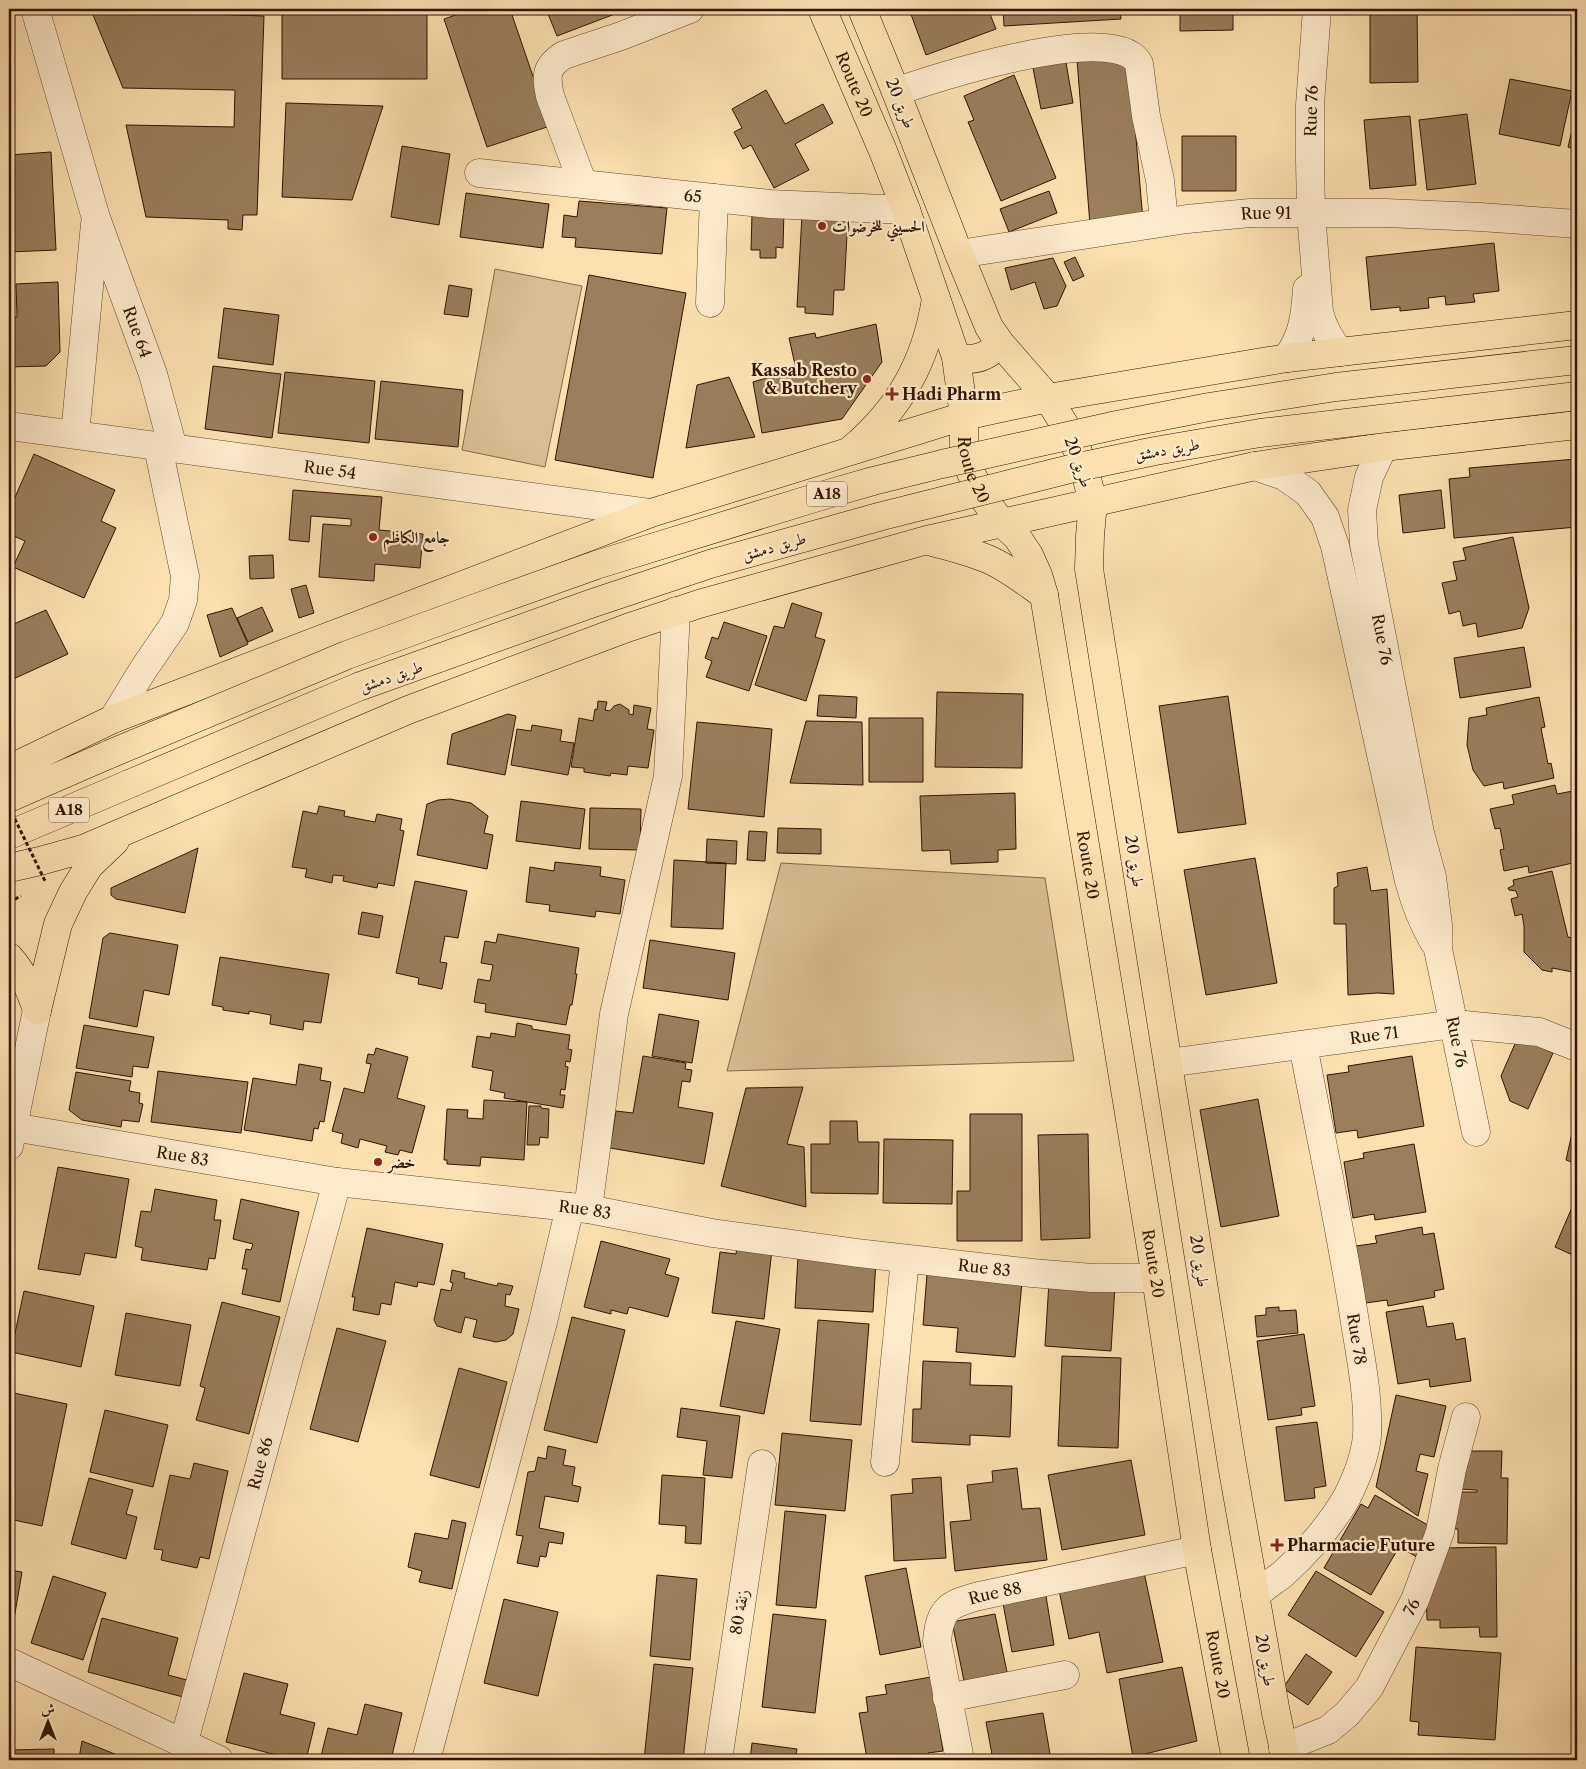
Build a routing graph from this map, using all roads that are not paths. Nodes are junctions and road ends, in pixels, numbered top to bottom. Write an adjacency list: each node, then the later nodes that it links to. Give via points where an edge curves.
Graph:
1 (34, 9): 12 (street, Rue 64)
2 (690, 9): 8 (street, via 564,55 548,68 550,96)
3 (822, 9): 10 (main road, Route 20)
4 (862, 9): 6 (main road, طريق 20)
5 (1317, 9): 11 (street, Rue 76, via 1310,105)
6 (896, 92): 13 (street, via 972,68 1038,53 1090,48 1122,50 1136,58 1139,64 1160,180); 15 (main road, طريق 20)
7 (479, 173): 8 (street, 65)
8 (583, 184): 9 (street, 65)
9 (714, 198): 10 (street, 65); 17 (street)
10 (906, 210): 16 (main road, Route 20)
11 (1311, 213): 13 (street, Rue 91, via 1250,213); 14 (street, Rue 91, via 1385,213); 20 (street, Rue 76, via 1319,312 1323,327); 22 (street, Rue 76, via 1305,316 1302,332)
12 (96, 218): 29 (street, Rue 64); 30 (street, Rue 64, via 153,374)
13 (1164, 222): 15 (street, Rue 91)
14 (1577, 224)
15 (959, 254): 19 (main road, طريق 20, via 989,327)
16 (936, 300): 21 (main road, Route 20); 32 (main road, via 926,342 909,382 884,419)
17 (710, 303)
18 (1577, 325): 20 (main road)
19 (1000, 343): 21 (main road, via 976,359); 25 (main road, طريق 20)
20 (1340, 352): 22 (main road)
21 (956, 357): 26 (main road, Route 20)
22 (1287, 358): 25 (main road)
23 (1577, 360): 45 (main road, طريق دمشق / A18, bridge, via 1336,387 1209,407 873,481 596,565 347,655)
24 (1577, 396): 48 (main road, طريق دمشق / A18, bridge, via 1260,433 1155,451 872,518 710,564 358,687)
25 (1048, 398): 26 (main road); 34 (main road, طريق 20, via 1077,449)
26 (964, 416): 32 (main road); 36 (main road, Route 20, via 964,445 971,473)
27 (1577, 425): 31 (main road)
28 (9, 426): 29 (street, Rue 54)
29 (75, 434): 30 (street, Rue 54)
30 (165, 447): 35 (street, Rue 54); 42 (street, Rue 64, via 185,576 183,600 175,623)
31 (1383, 447): 33 (main road); 38 (street, Rue 76, via 1369,477 1362,510)
32 (852, 449): 35 (main road)
33 (1256, 466): 34 (main road); 39 (street, Rue 76, via 1284,476 1308,493 1326,517)
34 (1094, 503): 36 (main road); 56 (main road, طريق 20, via 1089,569)
35 (651, 513): 42 (main road)
36 (1001, 522): 37 (main road); 40 (main road, Route 20, via 1029,555)
37 (927, 540): 40 (main road, via 992,561); 41 (main road)
38 (1370, 574): 39 (street); 47 (street, Rue 76)
39 (1342, 578): 43 (street, Rue 76)
40 (1044, 596): 62 (main road, Route 20)
41 (676, 612): 46 (main road, via 408,710); 60 (street, via 668,776 614,1014)
42 (114, 719): 44 (main road)
43 (1376, 733): 47 (street, Rue 76); 50 (street, Rue 76, via 1416,905)
44 (9, 769)
45 (9, 798)
46 (124, 832): 49 (main road, via 83,849); 52 (main road, via 89,866 73,892 58,924)
47 (1420, 832): 50 (street, Rue 76, via 1432,877)
48 (9, 835)
49 (9, 868)
50 (1438, 950): 53 (street, Rue 76)
51 (9, 957): 52 (main road, via 18,967)
52 (37, 1010): 58 (street)
53 (1454, 1024): 54 (street, Rue 71); 55 (street, Rue 71, via 1539,1032); 57 (street, Rue 76)
54 (1303, 1045): 56 (street, Rue 71); 67 (street, Rue 78, via 1351,1296 1365,1390 1367,1439 1358,1472 1346,1498 1324,1532 1300,1558)
55 (1577, 1047)
56 (1168, 1063): 67 (main road, طريق 20)
57 (1476, 1132)
58 (11, 1137): 59 (street, Rue 83)
59 (337, 1182): 60 (street, Rue 83); 71 (street, Rue 86)
60 (579, 1208): 61 (street, Rue 83, via 712,1233); 74 (street, via 543,1322)
61 (905, 1259): 62 (street, Rue 83, via 1092,1278); 64 (street)
62 (1156, 1278): 66 (main road, Route 20)
63 (1466, 1417): 72 (street, 76, via 1440,1532 1415,1600 1369,1688 1348,1714 1328,1730)
64 (885, 1462)
65 (762, 1464): 75 (street, زنقة 80)
66 (1197, 1550): 70 (street, Rue 88, via 979,1596 952,1606 938,1625 937,1641); 77 (main road, Route 20)
67 (1255, 1596): 72 (main road, طريق 20)
68 (9, 1662): 71 (street)
69 (1065, 1675): 70 (street)
70 (947, 1698): 76 (street, Rue 88)
71 (184, 1745): 73 (street)
72 (1285, 1754)
73 (216, 1760)
74 (426, 1760)
75 (718, 1760)
76 (960, 1760)
77 (1236, 1760)

